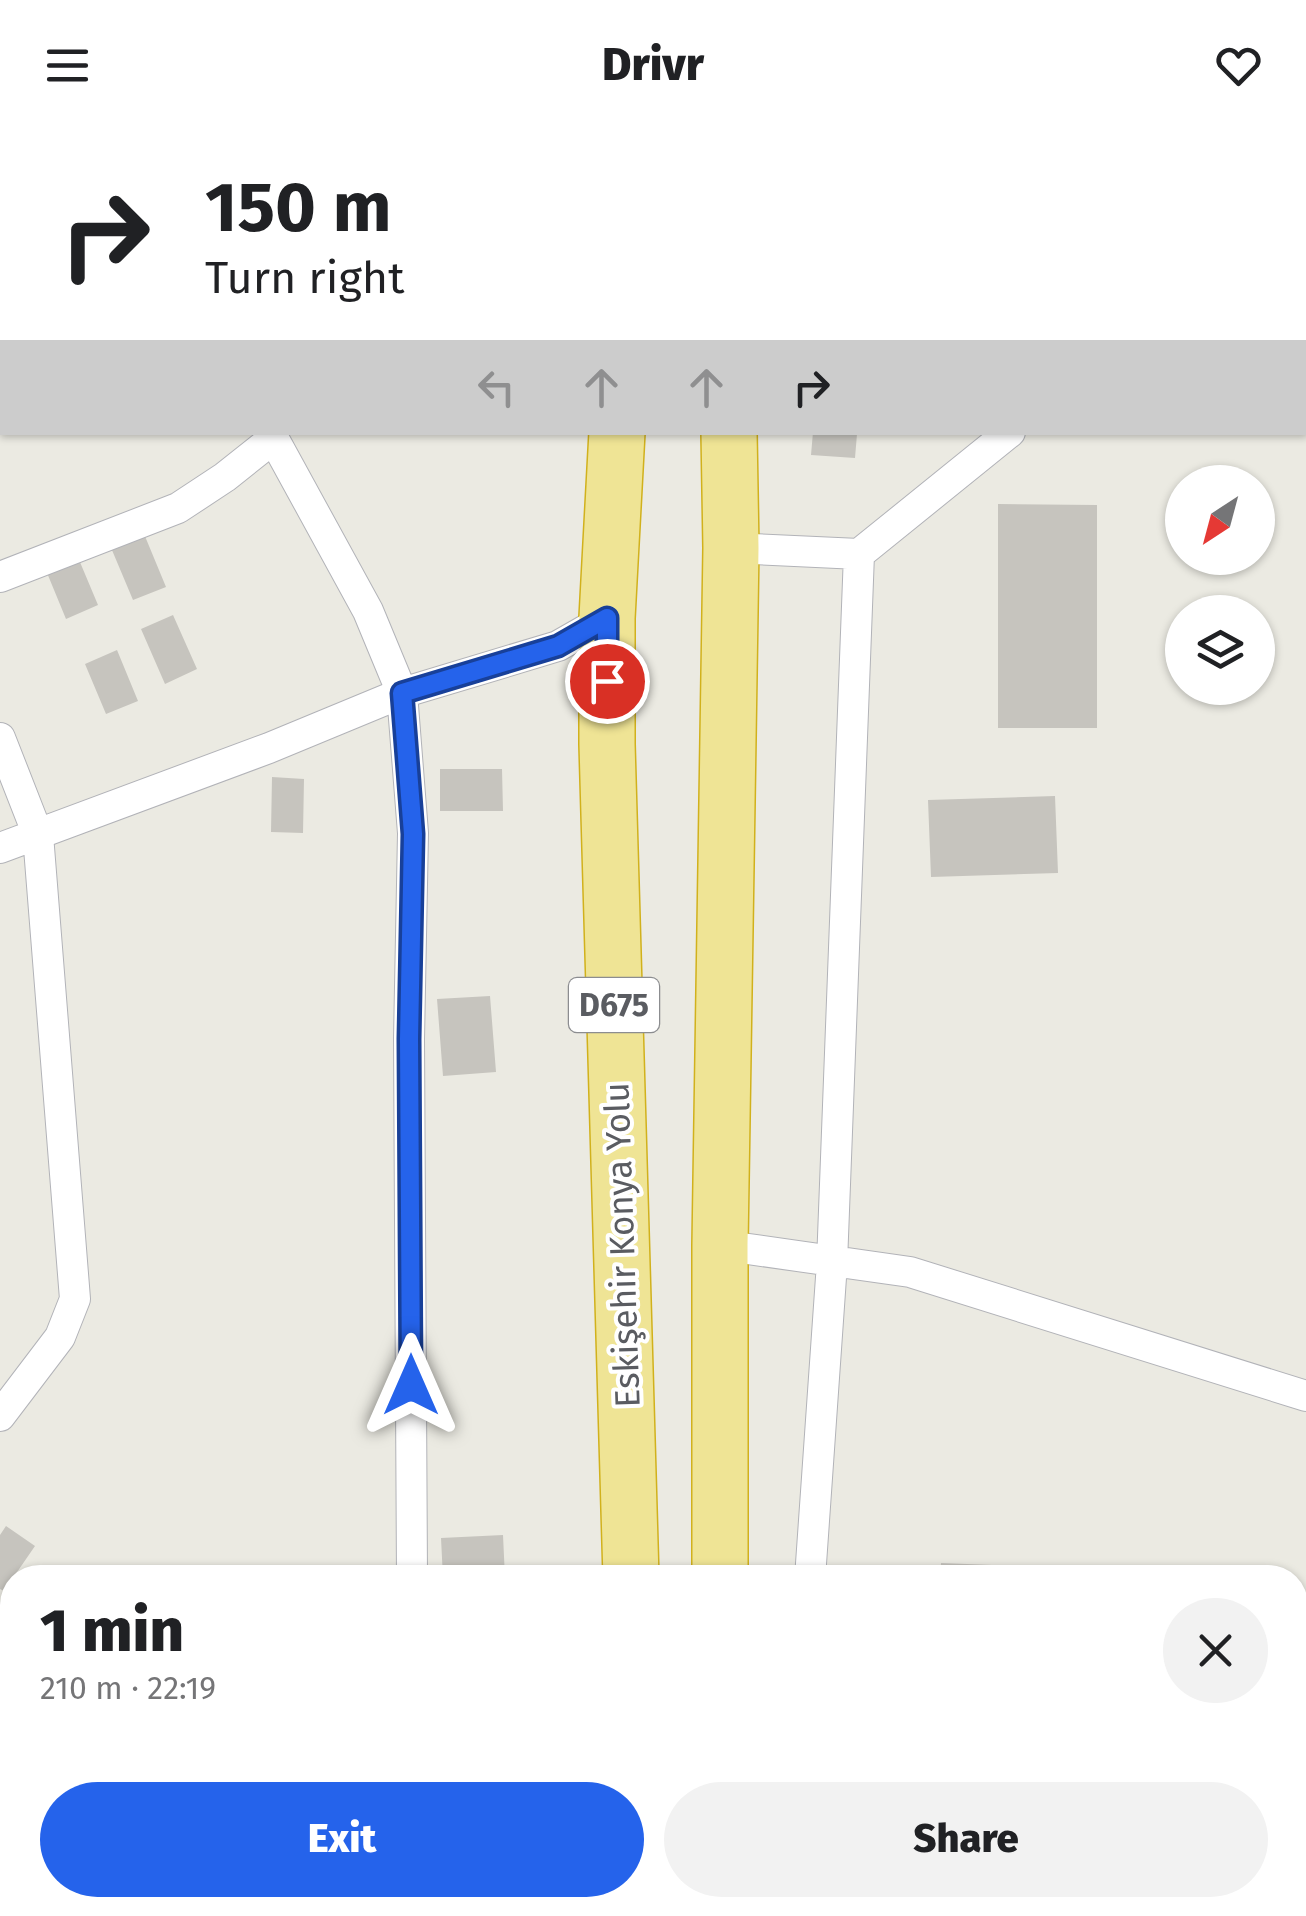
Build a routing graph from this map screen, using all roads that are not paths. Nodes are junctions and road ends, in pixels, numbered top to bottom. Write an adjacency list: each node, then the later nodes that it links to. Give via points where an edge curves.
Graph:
1 (617, 435): 8 (highway, Eskişehir Konya Yolu / D675)
2 (729, 435): 5 (highway)
3 (1006, 435): 6 (street)
4 (272, 436): 7 (street, via 178,508); 9 (street, via 368,611)
5 (731, 548): 6 (street); 13 (highway)
6 (859, 554): 14 (street)
7 (0, 577)
8 (607, 618): 9 (street, via 558,646); 18 (highway, Eskişehir Konya Yolu / D675)
9 (402, 693): 11 (street); 17 (street, via 413,834)
10 (0, 738): 11 (street)
11 (38, 835): 12 (street); 16 (street, via 76,1300 60,1338)
12 (0, 848)
13 (720, 1245): 14 (street); 19 (highway)
14 (832, 1264): 15 (street, via 910,1272); 20 (street)
15 (1306, 1396)
16 (0, 1416)
17 (412, 1565)
18 (632, 1565)
19 (720, 1565)
20 (811, 1565)

